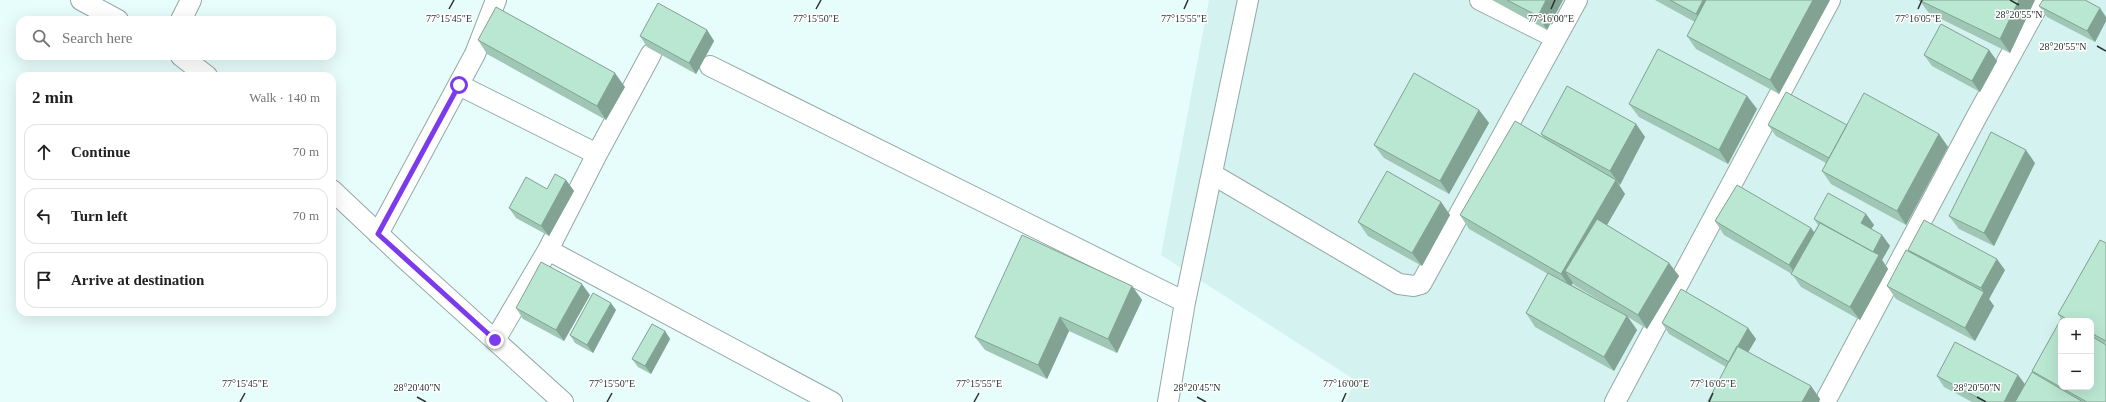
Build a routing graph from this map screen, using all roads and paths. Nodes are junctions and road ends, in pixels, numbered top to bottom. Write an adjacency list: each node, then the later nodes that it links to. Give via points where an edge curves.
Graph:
1 (81, 0): 9 (street)
2 (191, 0): 10 (street)
3 (496, 0): 16 (street, via 478,47)
4 (1248, 0): 18 (street)
5 (1480, 0): 11 (street)
6 (1577, 0): 11 (street)
7 (1830, 0): 27 (street)
8 (2041, 0): 28 (street)
9 (111, 16)
10 (183, 16)
11 (1556, 38): 18 (street, via 1421,284 1399,284)
12 (651, 54): 17 (street)
13 (186, 60): 15 (street)
14 (710, 66): 22 (street)
15 (202, 72)
16 (459, 85): 17 (street); 20 (street)
17 (597, 154): 21 (street)
18 (1212, 174): 22 (street)
19 (336, 194): 20 (street)
20 (378, 234): 23 (street)
21 (548, 250): 23 (street); 25 (street)
22 (1185, 302): 26 (street)
23 (495, 340): 24 (street)
24 (563, 402)
25 (832, 402)
26 (1168, 402)
27 (1615, 402)
28 (1825, 402)

